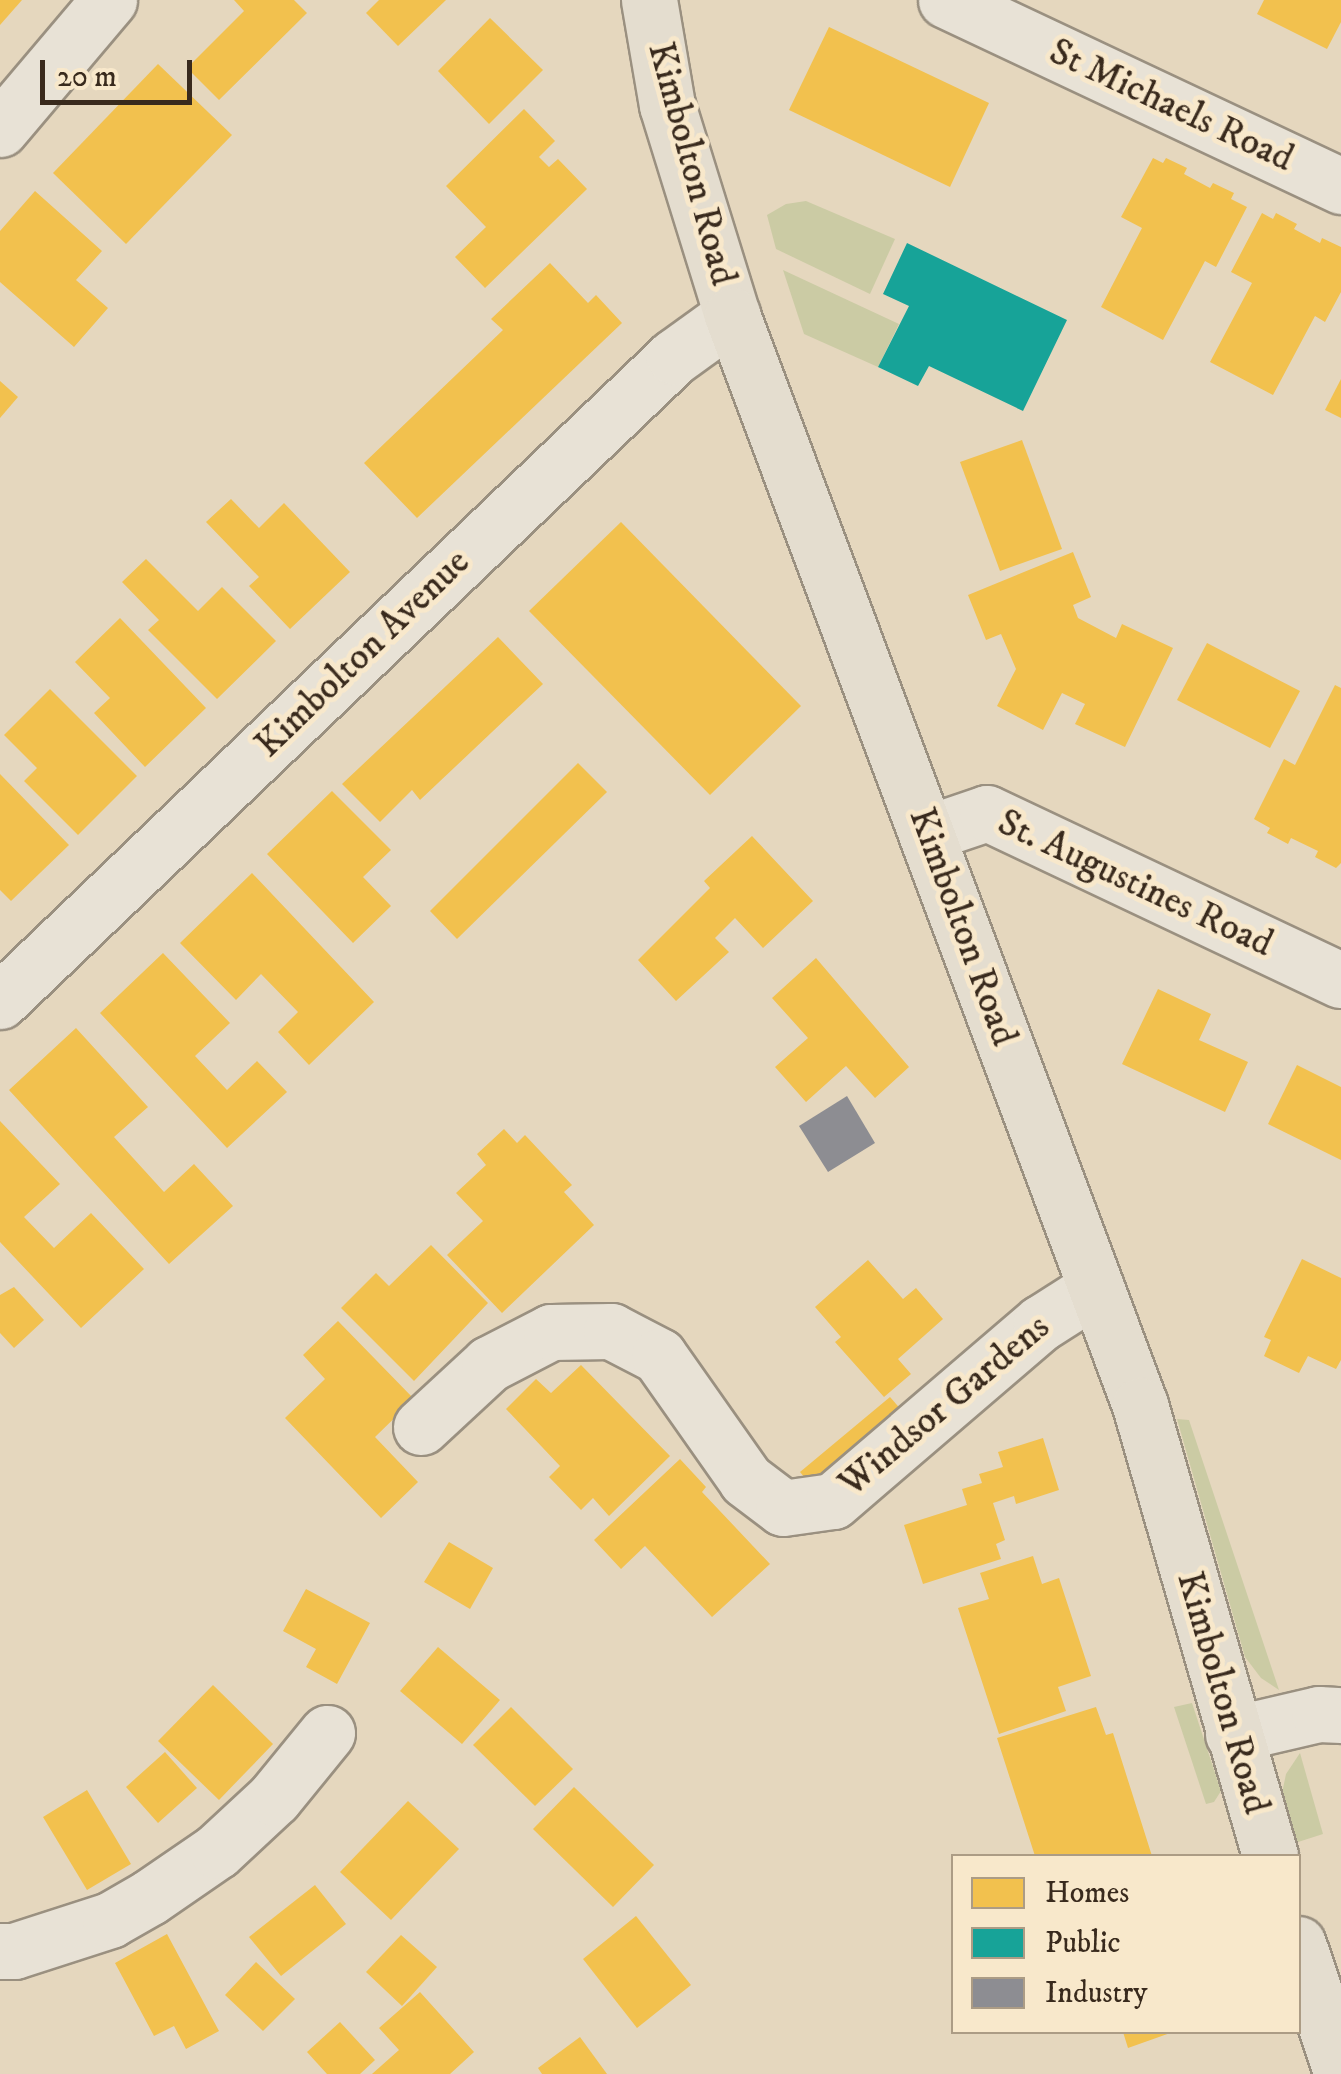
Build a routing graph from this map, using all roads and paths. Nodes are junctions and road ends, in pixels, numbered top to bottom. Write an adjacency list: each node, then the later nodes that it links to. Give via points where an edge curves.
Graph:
1 (648, 0): 6 (main road, Kimbolton Road, via 667,104)
2 (946, 0): 5 (street, St Michaels Road)
3 (107, 1): 4 (street)
4 (0, 129)
5 (1341, 186)
6 (732, 315): 7 (main road, Kimbolton Road); 9 (street, Kimbolton Avenue, via 674,357)
7 (928, 833): 8 (street, St. Augustines Road, via 987,813); 10 (main road, Kimbolton Road)
8 (1341, 980)
9 (0, 1001)
10 (1096, 1288): 11 (street, Windsor Gardens, via 1041,1323 832,1501 783,1508 746,1480 660,1356 611,1331 550,1332 489,1364); 14 (main road, Kimbolton Road, via 1140,1404)
11 (421, 1427)
12 (1341, 1715): 14 (street)
13 (327, 1733): 16 (street, via 274,1798 217,1851 150,1897 110,1920)
14 (1233, 1734): 15 (main road, Kimbolton Road)
15 (1269, 1854)
16 (0, 1951)
17 (1301, 1953): 18 (main road)
18 (1341, 2071)

